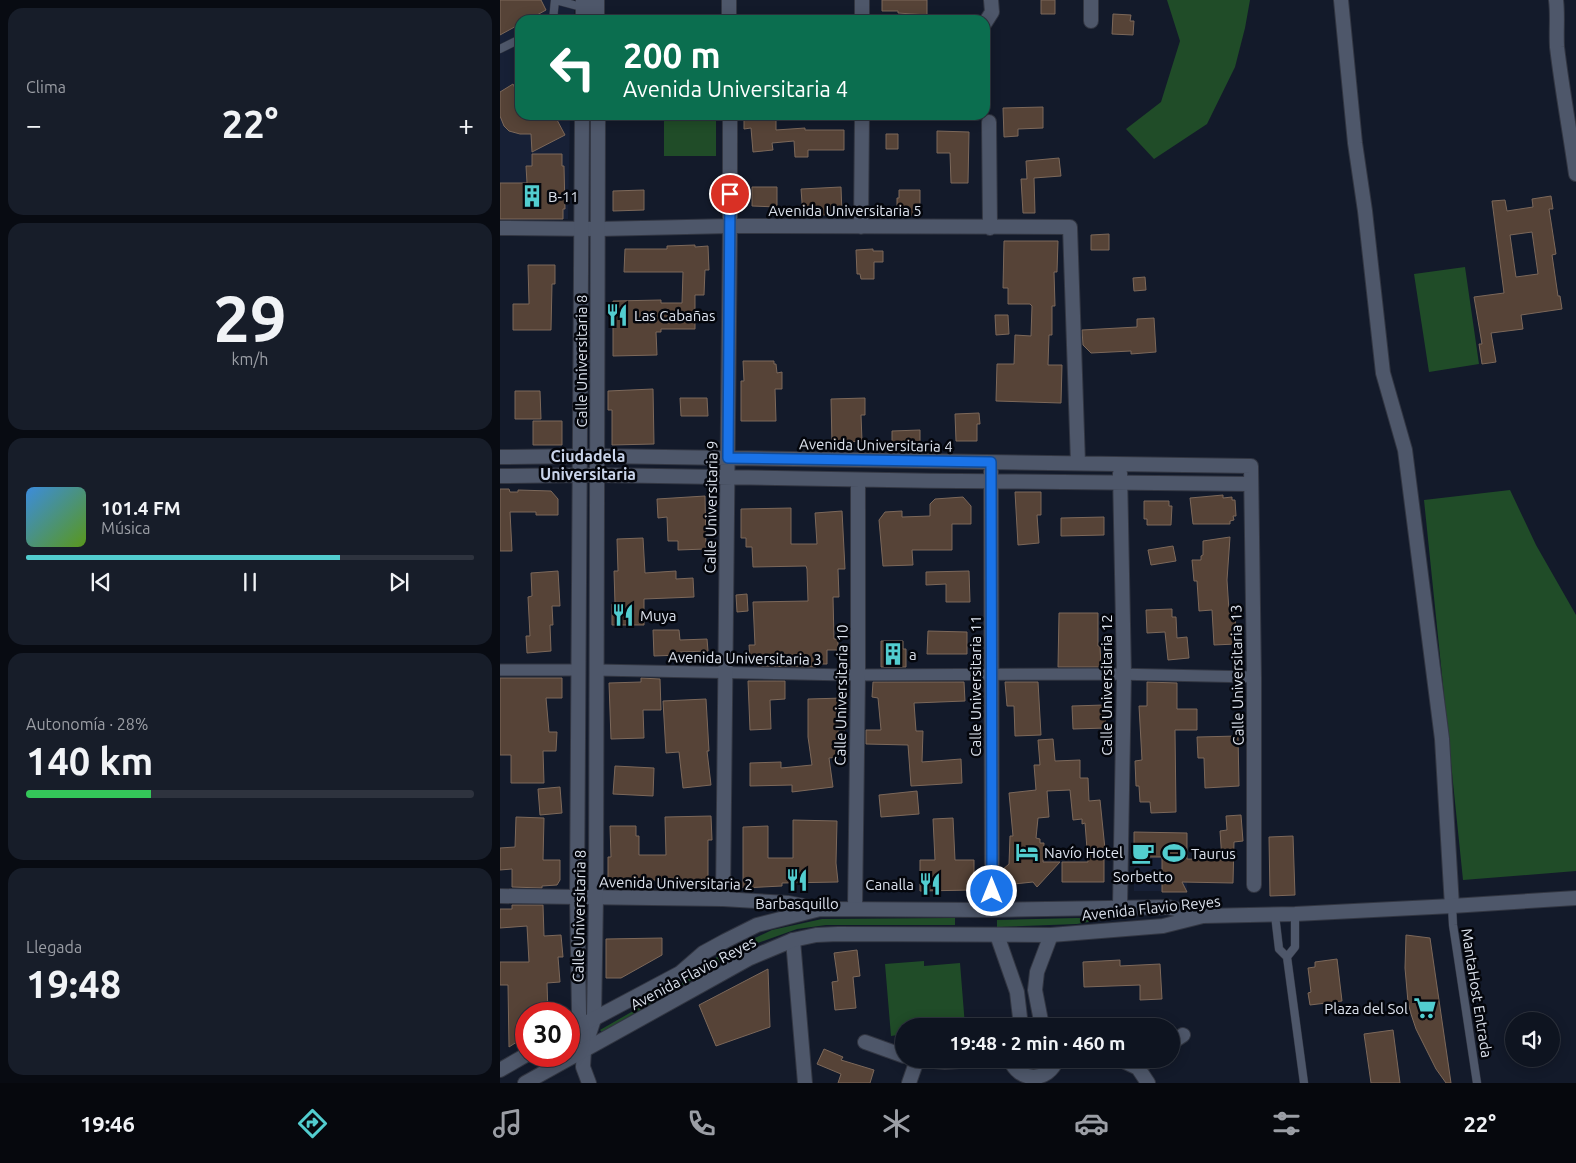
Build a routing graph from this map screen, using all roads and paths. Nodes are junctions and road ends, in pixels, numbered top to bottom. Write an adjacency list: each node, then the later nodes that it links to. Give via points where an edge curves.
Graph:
1 (555, 0): 8 (lane); 10 (lane)
2 (730, 0): 11 (street)
3 (862, 0): 12 (street)
4 (992, 0): 13 (street)
5 (1091, 0): 14 (street)
6 (1341, 0): 63 (street, via 1384,373 1405,450 1442,739)
7 (1556, 0): 22 (street, via 1558,48)
8 (583, 9): 9 (lane)
9 (597, 10)
10 (554, 15)
11 (729, 15)
12 (862, 15)
13 (990, 15)
14 (1091, 21)
15 (515, 42): 16 (lane)
16 (500, 49)
17 (582, 120): 27 (street, Calle Universitaria 8)
18 (598, 120): 28 (street, Calle Universitaria 8)
19 (730, 120): 23 (street, Calle Universitaria 9)
20 (862, 120): 24 (street)
21 (989, 122): 26 (street)
22 (1576, 174)
23 (730, 226): 24 (street, Avenida Universitaria 5); 28 (street, Avenida Universitaria 5); 32 (street, Calle Universitaria 9)
24 (861, 227): 26 (street, Avenida Universitaria 5)
25 (500, 228): 27 (street, Avenida Universitaria 5)
26 (990, 228): 35 (street, Avenida Universitaria 5, via 1070,228)
27 (580, 229): 28 (street, Avenida Universitaria 5); 29 (street, Calle Universitaria 8)
28 (598, 229): 30 (street, Calle Universitaria 8)
29 (580, 456): 30 (street, Avenida Universitaria 4); 31 (street, Avenida Universitaria 4); 38 (street, Calle Universitaria 8)
30 (598, 456): 32 (street, Avenida Universitaria 4); 40 (street, Calle Universitaria 8)
31 (500, 457)
32 (728, 458): 33 (street, Avenida Universitaria 4); 41 (street, Calle Universitaria 9)
33 (844, 460): 34 (street, Avenida Universitaria 4); 42 (street)
34 (991, 462): 35 (street, Avenida Universitaria 4); 44 (street, Calle Universitaria 11)
35 (1078, 464): 36 (street, Avenida Universitaria 4)
36 (1120, 464): 37 (street, Avenida Universitaria 4); 45 (street, Calle Universitaria 12)
37 (1250, 466): 46 (street, Calle Universitaria 13)
38 (579, 475): 39 (street); 40 (street); 48 (street, Calle Universitaria 8)
39 (500, 476)
40 (597, 476): 41 (street); 49 (street, Calle Universitaria 8)
41 (727, 478): 42 (street); 50 (street, Calle Universitaria 9)
42 (844, 480): 43 (street)
43 (858, 480): 44 (street); 53 (street, Calle Universitaria 10)
44 (991, 480): 45 (street); 51 (street, Calle Universitaria 11)
45 (1120, 482): 46 (street); 52 (street, Calle Universitaria 12)
46 (1250, 484): 54 (street, Calle Universitaria 13)
47 (500, 670): 48 (street)
48 (579, 670): 49 (street); 55 (street, Calle Universitaria 8)
49 (596, 670): 50 (street, Avenida Universitaria 3); 56 (street, Calle Universitaria 8)
50 (726, 672): 53 (street, Avenida Universitaria 3); 62 (street, Calle Universitaria 9)
51 (992, 674): 52 (street, Avenida Universitaria 3); 53 (street, Avenida Universitaria 3); 67 (street, Calle Universitaria 11)
52 (1124, 674): 54 (street, Avenida Universitaria 3); 64 (street, Calle Universitaria 12)
53 (858, 675): 66 (street, Calle Universitaria 10)
54 (1254, 677): 57 (street, Calle Universitaria 13)
55 (578, 778): 56 (street); 59 (street, Calle Universitaria 8)
56 (596, 779): 60 (street, Calle Universitaria 8)
57 (1254, 885)
58 (500, 896): 59 (street, Avenida Universitaria 2)
59 (577, 897): 60 (street, Avenida Universitaria 2); 77 (street, Calle Universitaria 8)
60 (596, 897): 62 (street, Avenida Universitaria 2); 80 (street, Calle Universitaria 8)
61 (1576, 898): 63 (street, Avenida Flavio Reyes)
62 (723, 899): 65 (street, Avenida Universitaria 2, via 788,903)
63 (1452, 906): 68 (street, Avenida Flavio Reyes); 98 (lane, MantaHost Entrada)
64 (1120, 907): 67 (street); 70 (street, via 1168,907)
65 (820, 909): 66 (street); 80 (street, via 757,925 725,940 703,952 680,973)
66 (855, 909): 67 (street)
67 (992, 910)
68 (1295, 914): 69 (street, Avenida Flavio Reyes); 74 (lane, via 1295,948)
69 (1275, 915): 70 (street, Avenida Flavio Reyes); 74 (lane, via 1279,949)
70 (1203, 916): 71 (street, Avenida Flavio Reyes, via 1164,926)
71 (1051, 934): 72 (street, Avenida Flavio Reyes); 75 (street)
72 (997, 936): 73 (street, Avenida Flavio Reyes, via 838,934); 76 (street)
73 (793, 940): 84 (street, Avenida Flavio Reyes, via 750,958); 94 (street)
74 (1287, 957): 97 (lane)
75 (1034, 990): 76 (street); 79 (street)
76 (1017, 992): 78 (street)
77 (575, 1002)
78 (1020, 1018)
79 (1040, 1018)
80 (594, 1019): 81 (street); 84 (street, Calle Universitaria 8)
81 (580, 1026)
82 (580, 1042): 84 (street, Calle Universitaria 8)
83 (865, 1042): 85 (street)
84 (584, 1050): 92 (street, Avenida Flavio Reyes); 93 (street, via 583,1068)
85 (895, 1052)
86 (515, 1061): 91 (street)
87 (910, 1068): 95 (street)
88 (1015, 1068): 89 (street, via 1029,1078 1036,1078)
89 (1053, 1068)
90 (1138, 1068): 96 (street)
91 (500, 1070)
92 (525, 1083)
93 (589, 1083)
94 (805, 1083)
95 (909, 1083)
96 (1148, 1083)
97 (1304, 1083)
98 (1477, 1083)

